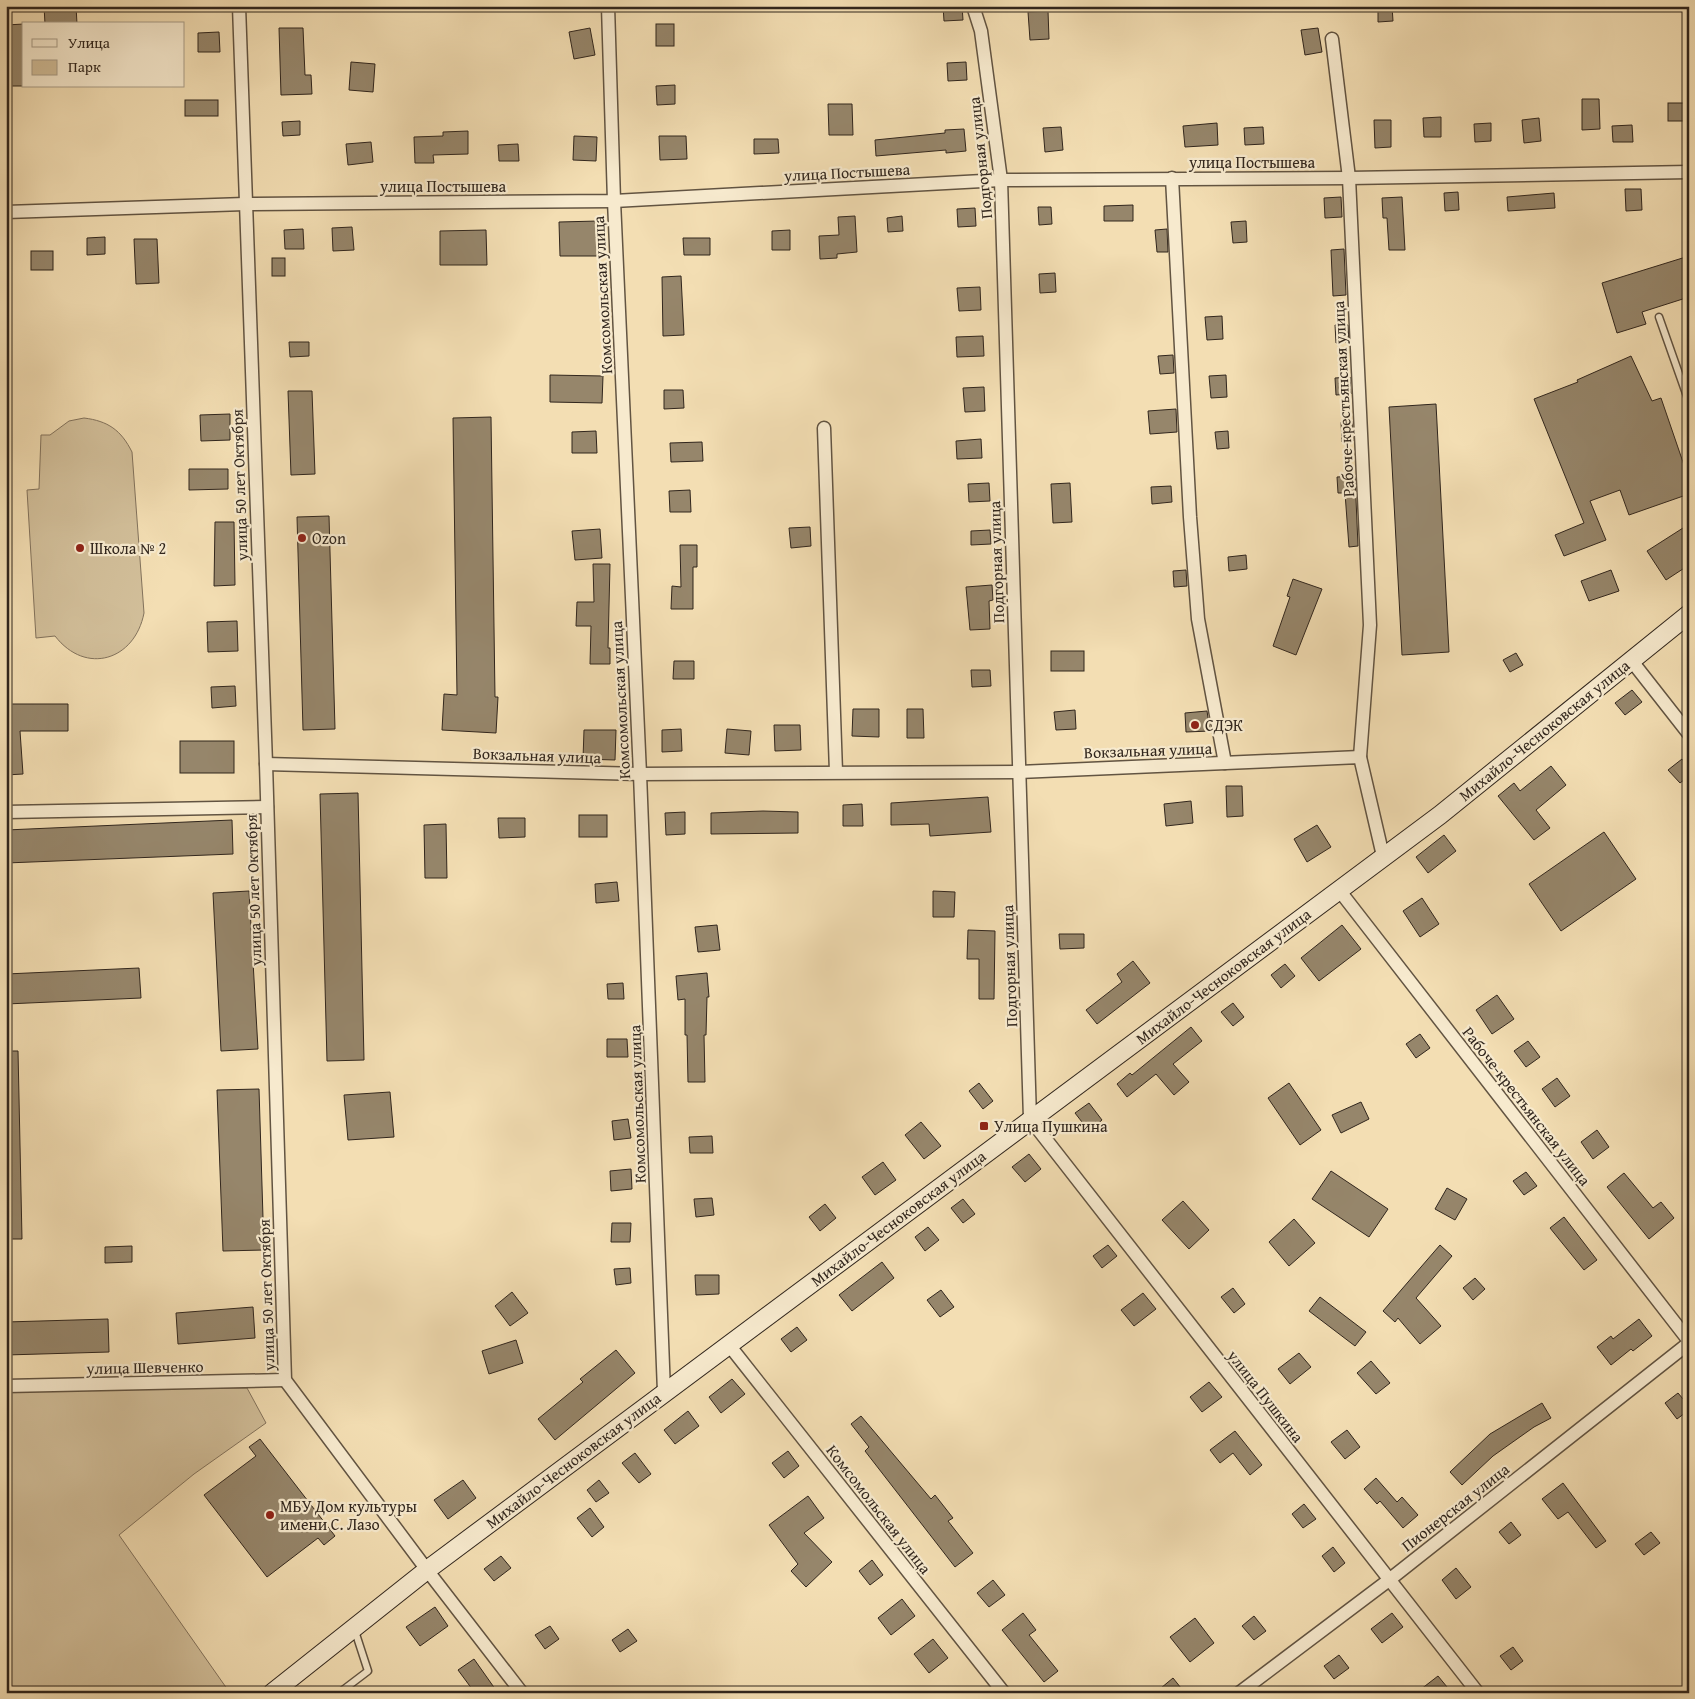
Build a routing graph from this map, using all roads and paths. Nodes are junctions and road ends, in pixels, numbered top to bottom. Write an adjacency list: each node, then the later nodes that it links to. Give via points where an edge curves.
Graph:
1 (239, 6): 10 (street, улица 50 лет Октября)
2 (608, 6): 9 (street, Комсомольская улица)
3 (973, 6): 8 (street, Подгорная улица, via 981,31)
4 (1332, 39): 7 (street, Рабоче-крестьянская улица)
5 (1689, 172): 7 (street, улица Постышева)
6 (1172, 178): 7 (street, улица Постышева); 8 (street, улица Постышева); 19 (street, via 1198,619)
7 (1349, 178): 18 (street, Рабоче-крестьянская улица, via 1370,625)
8 (1001, 180): 9 (street, улица Постышева); 22 (street, Подгорная улица)
9 (614, 201): 10 (street, улица Постышева); 23 (street, Комсомольская улица)
10 (245, 204): 11 (street, улица Постышева); 20 (street, улица 50 лет Октября)
11 (6, 212)
12 (1659, 318): 13 (lane)
13 (1689, 402)
14 (824, 428): 21 (street)
15 (1689, 614): 16 (main road, Михайло-Чесноковская улица)
16 (1631, 660): 17 (street); 26 (main road, Михайло-Чесноковская улица, via 1440,815)
17 (1689, 734)
18 (1360, 757): 19 (street, Вокзальная улица); 26 (street)
19 (1225, 763): 22 (street, Вокзальная улица)
20 (266, 764): 23 (street, Вокзальная улица); 24 (street, улица 50 лет Октября)
21 (836, 772): 22 (street, Вокзальная улица); 23 (street, Вокзальная улица)
22 (1019, 772): 28 (street, Подгорная улица)
23 (640, 774): 33 (street, Комсомольская улица)
24 (267, 807): 25 (street); 31 (street, улица 50 лет Октября)
25 (6, 812)
26 (1383, 856): 27 (main road, Михайло-Чесноковская улица)
27 (1339, 890): 28 (main road, Михайло-Чесноковская улица); 29 (street, Рабоче-крестьянская улица)
28 (1030, 1119): 30 (main road, Михайло-Чесноковская улица); 35 (street, улица Пушкина)
29 (1689, 1342): 35 (street, Пионерская улица)
30 (729, 1345): 33 (main road, Михайло-Чесноковская улица); 40 (street, Комсомольская улица)
31 (285, 1380): 32 (street, улица Шевченко); 34 (street, улица 50 лет Октября)
32 (6, 1386)
33 (664, 1392): 34 (main road, Михайло-Чесноковская улица)
34 (427, 1570): 36 (main road, Михайло-Чесноковская улица); 39 (street, улица 50 лет Октября)
35 (1389, 1580): 41 (street, Пионерская улица); 42 (street, улица Пушкина)
36 (354, 1628): 37 (main road, Михайло-Чесноковская улица); 38 (lane, via 368,1671)
37 (272, 1693)
38 (339, 1693)
39 (522, 1693)
40 (1004, 1693)
41 (1239, 1693)
42 (1478, 1693)

